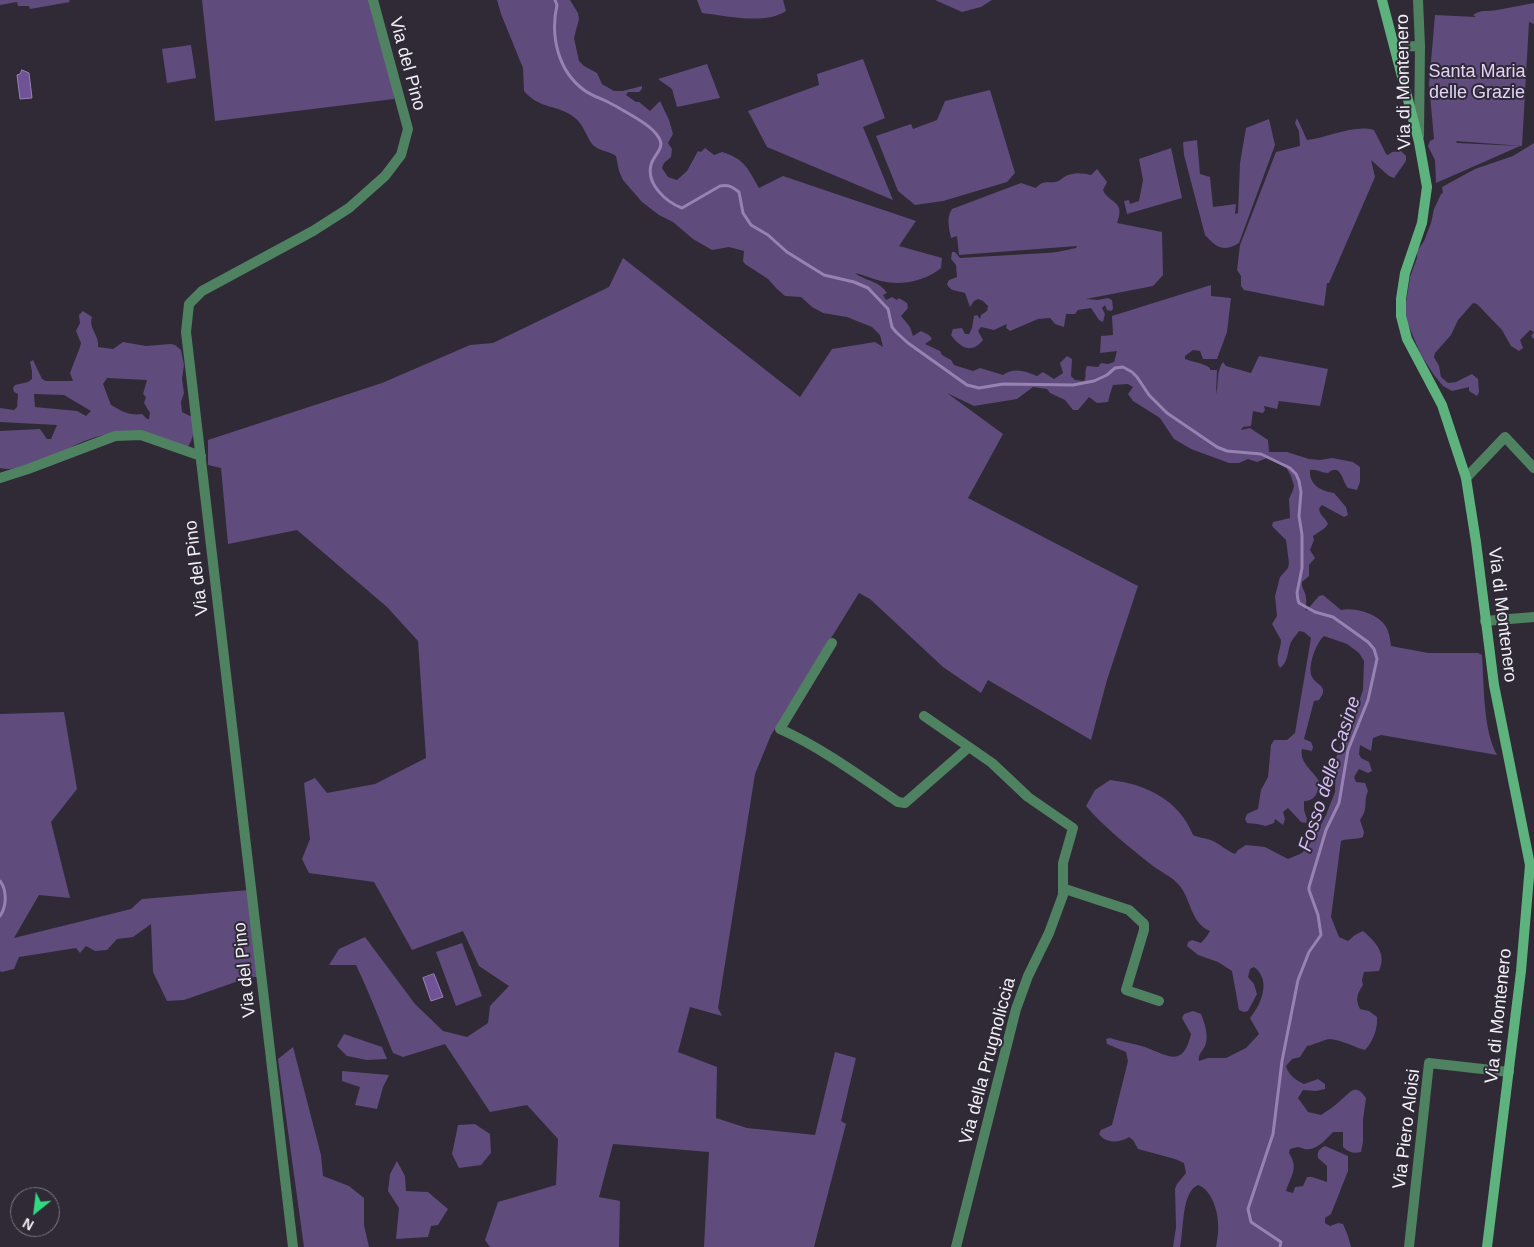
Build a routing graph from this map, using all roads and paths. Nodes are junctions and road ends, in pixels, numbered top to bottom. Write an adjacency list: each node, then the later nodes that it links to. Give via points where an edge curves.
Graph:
1 (373, 0): 7 (street, Via del Pino, via 408,129 401,155 384,176 349,208 202,291 189,304 186,332)
2 (1382, 0): 5 (street)
3 (1418, 0): 4 (street, Via di Montenero)
4 (1420, 46): 5 (street); 6 (street, Via di Montenero)
5 (1395, 47): 6 (street)
6 (1419, 142): 10 (street, Via di Montenero, via 1427,187 1425,208 1405,273 1401,316 1407,339 1442,405)
7 (201, 456): 9 (street, via 141,435 115,436); 20 (street, Via del Pino)
8 (1534, 468): 10 (street, via 1506,437)
9 (0, 478)
10 (1466, 478): 12 (street, Via di Montenero)
11 (1534, 617): 12 (street)
12 (1485, 621): 16 (street, Via di Montenero, via 1497,704)
13 (832, 643): 15 (street, via 780,729 848,767 898,802 905,803)
14 (924, 716): 15 (street, Via della Prugnoliccia)
15 (969, 747): 17 (street, Via della Prugnoliccia, via 992,763 1028,798 1073,828 1063,863)
16 (1532, 865): 19 (street, Via di Montenero)
17 (1064, 890): 18 (street, via 1129,910 1144,924 1126,990); 21 (street, Via della Prugnoliccia, via 1016,1009)
18 (1159, 1001)
19 (1509, 1072): 22 (street, Via Piero Aloisi, via 1429,1063); 23 (street, Via di Montenero)
20 (293, 1247)
21 (956, 1247)
22 (1409, 1247)
23 (1487, 1247)

